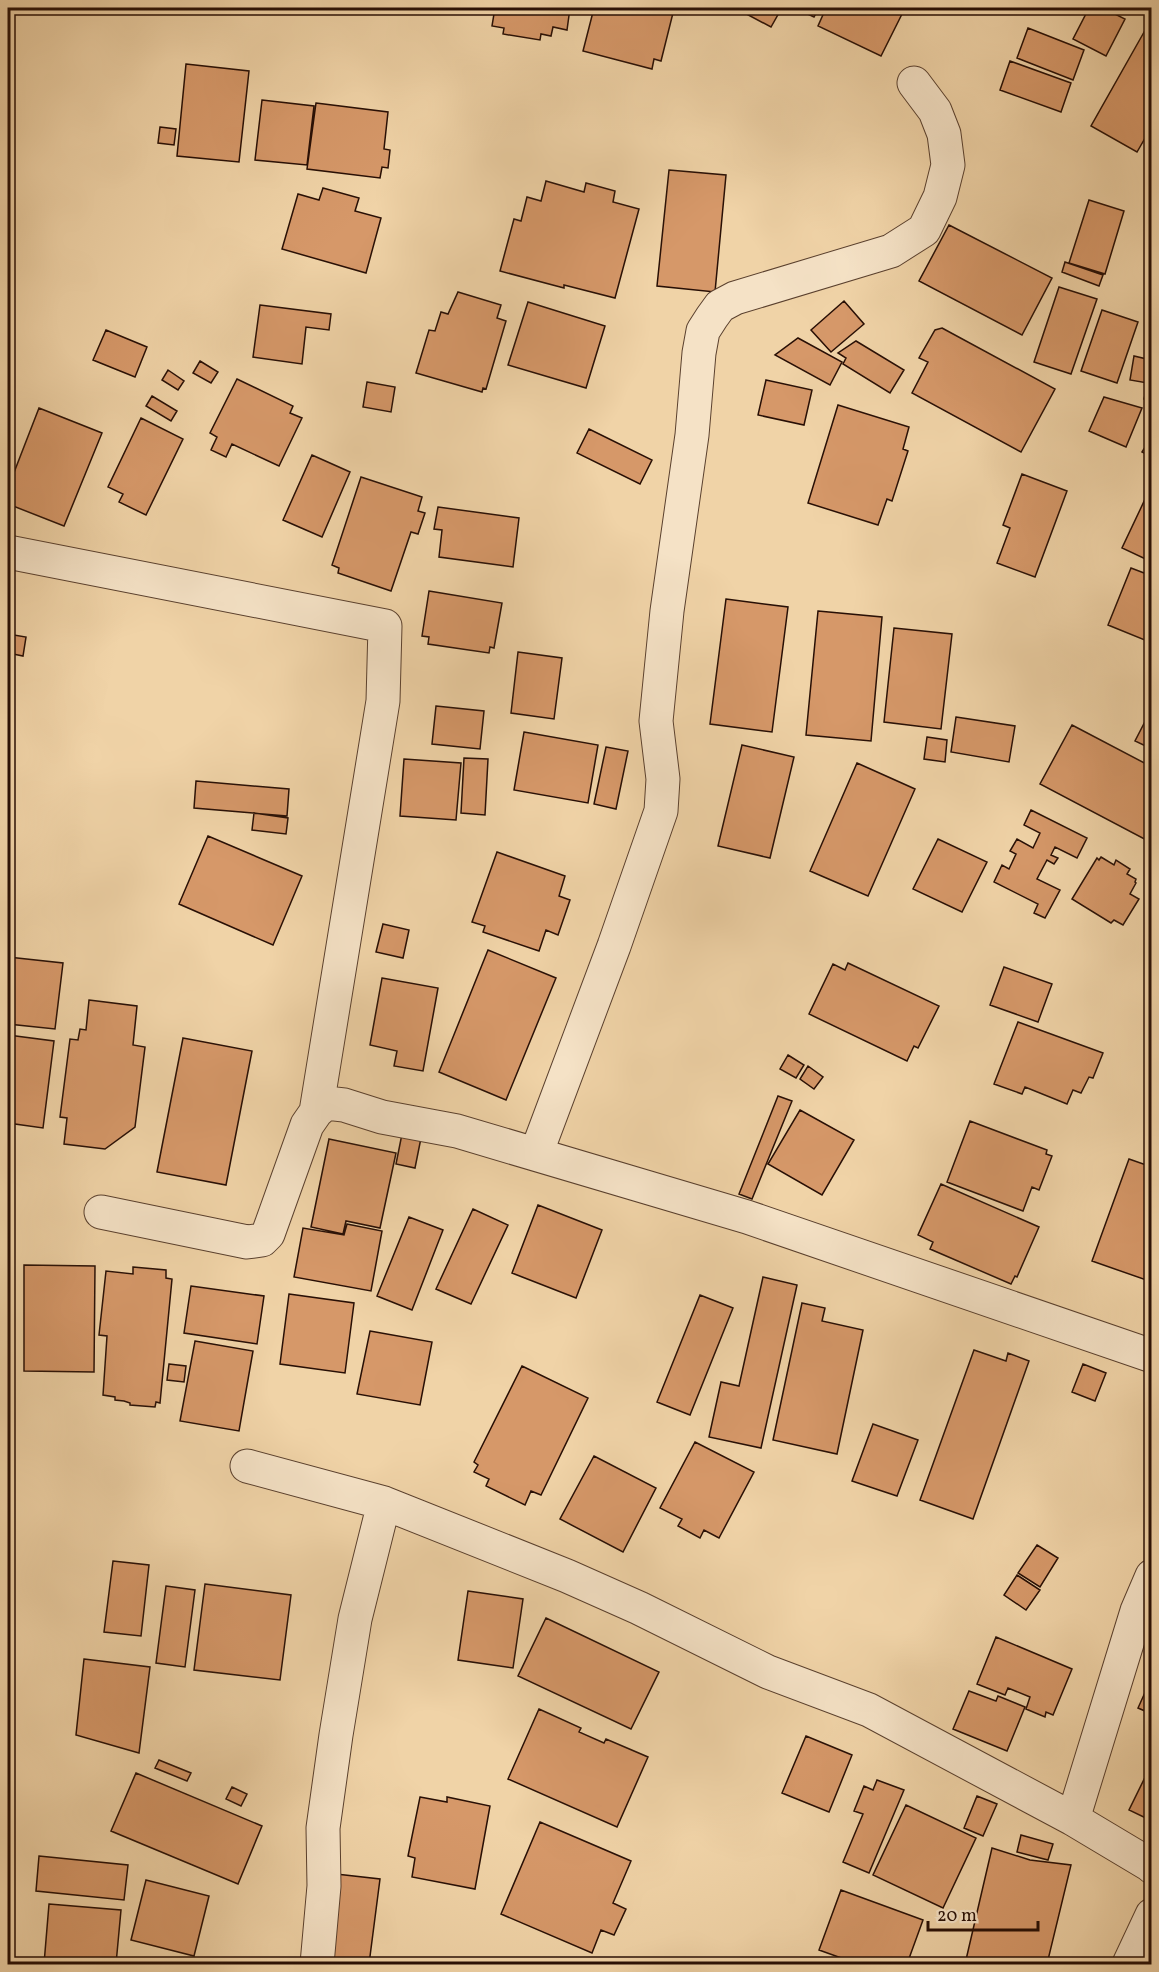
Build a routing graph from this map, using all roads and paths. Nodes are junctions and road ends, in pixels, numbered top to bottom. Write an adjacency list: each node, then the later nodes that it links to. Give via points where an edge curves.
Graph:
1 (914, 83): 4 (street, via 935,111 944,134 948,165 924,230 891,251 735,298 720,306 703,331 656,721 663,779 661,811)
2 (8, 552): 3 (street, via 384,626 383,701)
3 (316, 1112): 4 (street, via 326,1103 344,1105); 5 (street, via 307,1125 268,1234 261,1240 247,1242)
4 (536, 1154): 6 (street, via 747,1217)
5 (101, 1212)
6 (1152, 1356)
7 (247, 1466): 8 (street)
8 (384, 1503): 10 (street, via 567,1576 768,1672 869,1710); 13 (street, via 356,1619 336,1735 323,1828 324,1886)
9 (1152, 1576): 10 (street, via 1137,1611)
10 (1073, 1819): 11 (street)
11 (1152, 1868)
12 (1152, 1915): 14 (street)
13 (317, 1965)
14 (1129, 1965)

